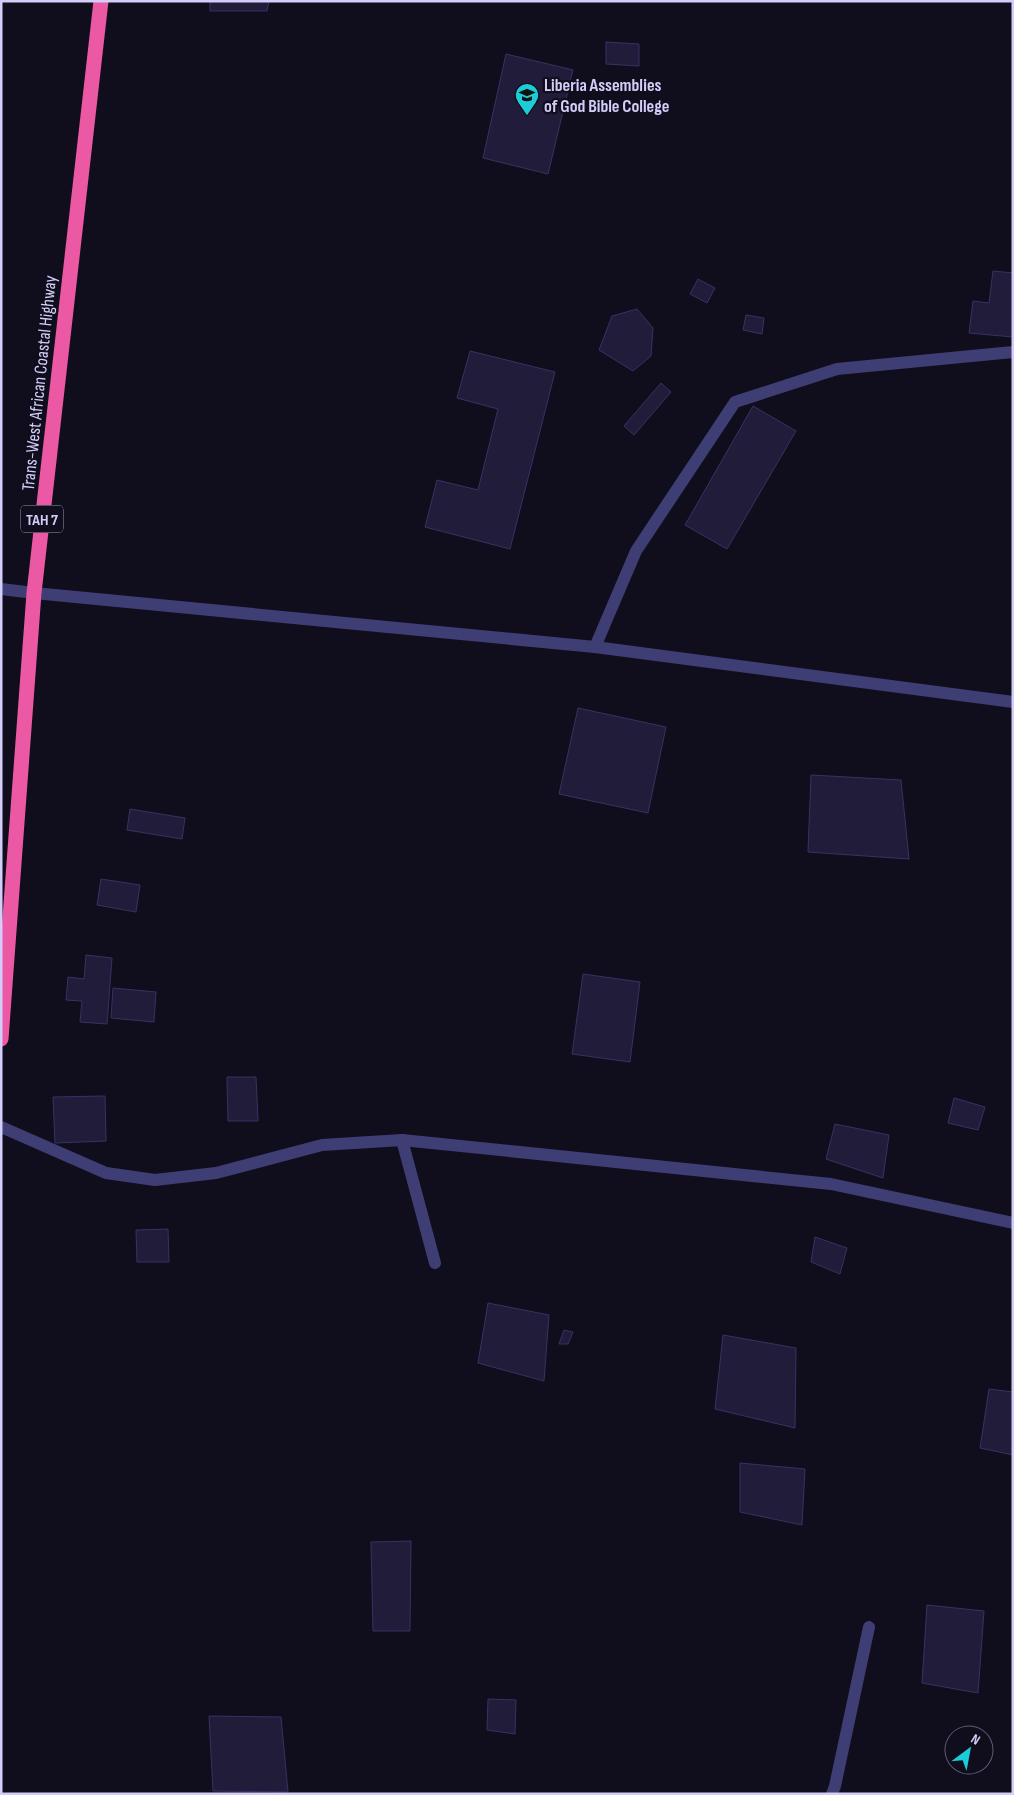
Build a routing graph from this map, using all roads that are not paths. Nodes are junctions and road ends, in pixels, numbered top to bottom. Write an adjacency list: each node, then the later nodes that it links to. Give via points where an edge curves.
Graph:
1 (101, 1): 4 (highway, Trans-West African Coastal Highway / TAH 7)
2 (1013, 352): 5 (street, via 837,369 734,402 636,551)
3 (1, 589): 4 (street)
4 (34, 594): 5 (street); 7 (highway, Trans-West African Coastal Highway / TAH 7)
5 (595, 647): 6 (street)
6 (1013, 702)
7 (1, 1039)
8 (1, 1127): 9 (street, via 106,1173 155,1180 216,1173 322,1145)
9 (402, 1140): 10 (street, via 831,1184); 11 (street)
10 (1013, 1223)
11 (435, 1264)
12 (870, 1626): 13 (street)
13 (832, 1794)

